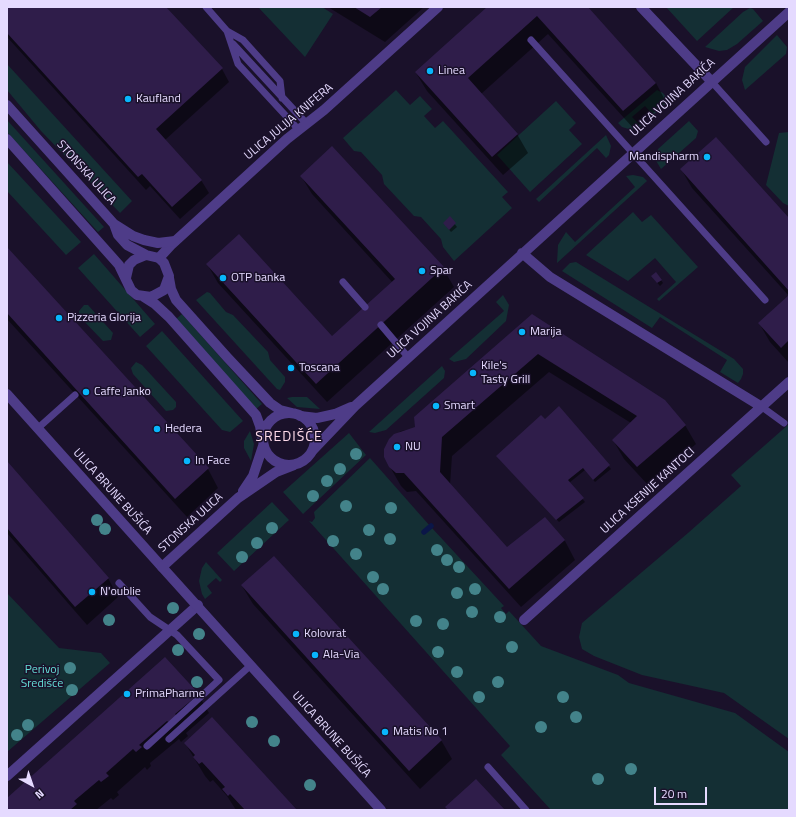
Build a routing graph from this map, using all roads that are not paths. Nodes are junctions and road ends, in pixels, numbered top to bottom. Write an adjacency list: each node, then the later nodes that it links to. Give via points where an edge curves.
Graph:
1 (206, 7): 5 (lane)
2 (438, 7): 11 (street, ULICA JULIJA KNIFERA, via 324,110)
3 (641, 7): 8 (street)
4 (789, 12): 8 (street, ULICA VOJINA BAKIĆA)
5 (227, 31): 7 (lane); 9 (lane, via 243,40 280,81)
6 (531, 40): 15 (lane)
7 (232, 42): 9 (lane); 12 (lane, via 238,64)
8 (711, 81): 14 (lane); 15 (street, ULICA VOJINA BAKIĆA)
9 (282, 98): 11 (lane)
10 (7, 105): 16 (street, STONSKA ULICA)
11 (306, 123): 12 (street, ULICA JULIJA KNIFERA)
12 (298, 129): 17 (street, ULICA JULIJA KNIFERA)
13 (7, 139): 22 (street, via 98,239)
14 (766, 142)
15 (633, 152): 18 (street, ULICA VOJINA BAKIĆA); 25 (lane)
16 (114, 224): 17 (street, via 144,240); 19 (street, STONSKA ULICA, via 118,235 128,245)
17 (176, 241): 20 (street, ULICA JULIJA KNIFERA)
18 (522, 253): 28 (street, ULICA VOJINA BAKIĆA); 33 (street, via 550,277)
19 (146, 255): 20 (street, STONSKA ULICA); 22 (street, via 129,265)
20 (159, 258): 21 (street, via 168,269)
21 (169, 276): 24 (street, via 164,290 151,297); 34 (street, via 176,300 270,403 280,410)
22 (126, 278): 24 (street, via 131,290)
23 (343, 282): 26 (lane)
24 (144, 297): 37 (street, via 169,317 256,415)
25 (765, 300)
26 (365, 307)
27 (381, 325): 28 (lane)
28 (408, 357): 32 (street, ULICA VOJINA BAKIĆA)
29 (789, 382): 33 (street, ULICA KSENIJE KANTOCI)
30 (7, 394): 36 (street, ULICA BRUNE BUŠIĆA)
31 (75, 395): 36 (lane)
32 (355, 406): 34 (street, ULICA VOJINA BAKIĆA, via 317,418); 38 (street, ULICA VOJINA BAKIĆA)
33 (762, 407): 35 (lane); 44 (street, ULICA KSENIJE KANTOCI)
34 (296, 414): 37 (street, via 275,417 264,430); 38 (street, via 312,426)
35 (784, 423)
36 (37, 429): 41 (street, ULICA BRUNE BUŠIĆA)
37 (262, 442): 39 (street, via 271,460 286,466); 40 (street, STONSKA ULICA, via 253,476)
38 (313, 450): 39 (street, via 305,460)
39 (294, 465): 40 (street, STONSKA ULICA, via 276,472)
40 (238, 498): 41 (street, STONSKA ULICA)
41 (162, 567): 43 (street, ULICA BRUNE BUŠIĆA)
42 (119, 583): 45 (lane, via 150,617)
43 (198, 606): 45 (street); 46 (street, ULICA BRUNE BUŠIĆA)
44 (524, 620)
45 (170, 630): 48 (lane, via 219,680); 50 (street)
46 (251, 665): 47 (lane); 51 (street, ULICA BRUNE BUŠIĆA)
47 (169, 739)
48 (147, 746)
49 (488, 767): 52 (lane)
50 (7, 776)
51 (381, 810)
52 (526, 810)

